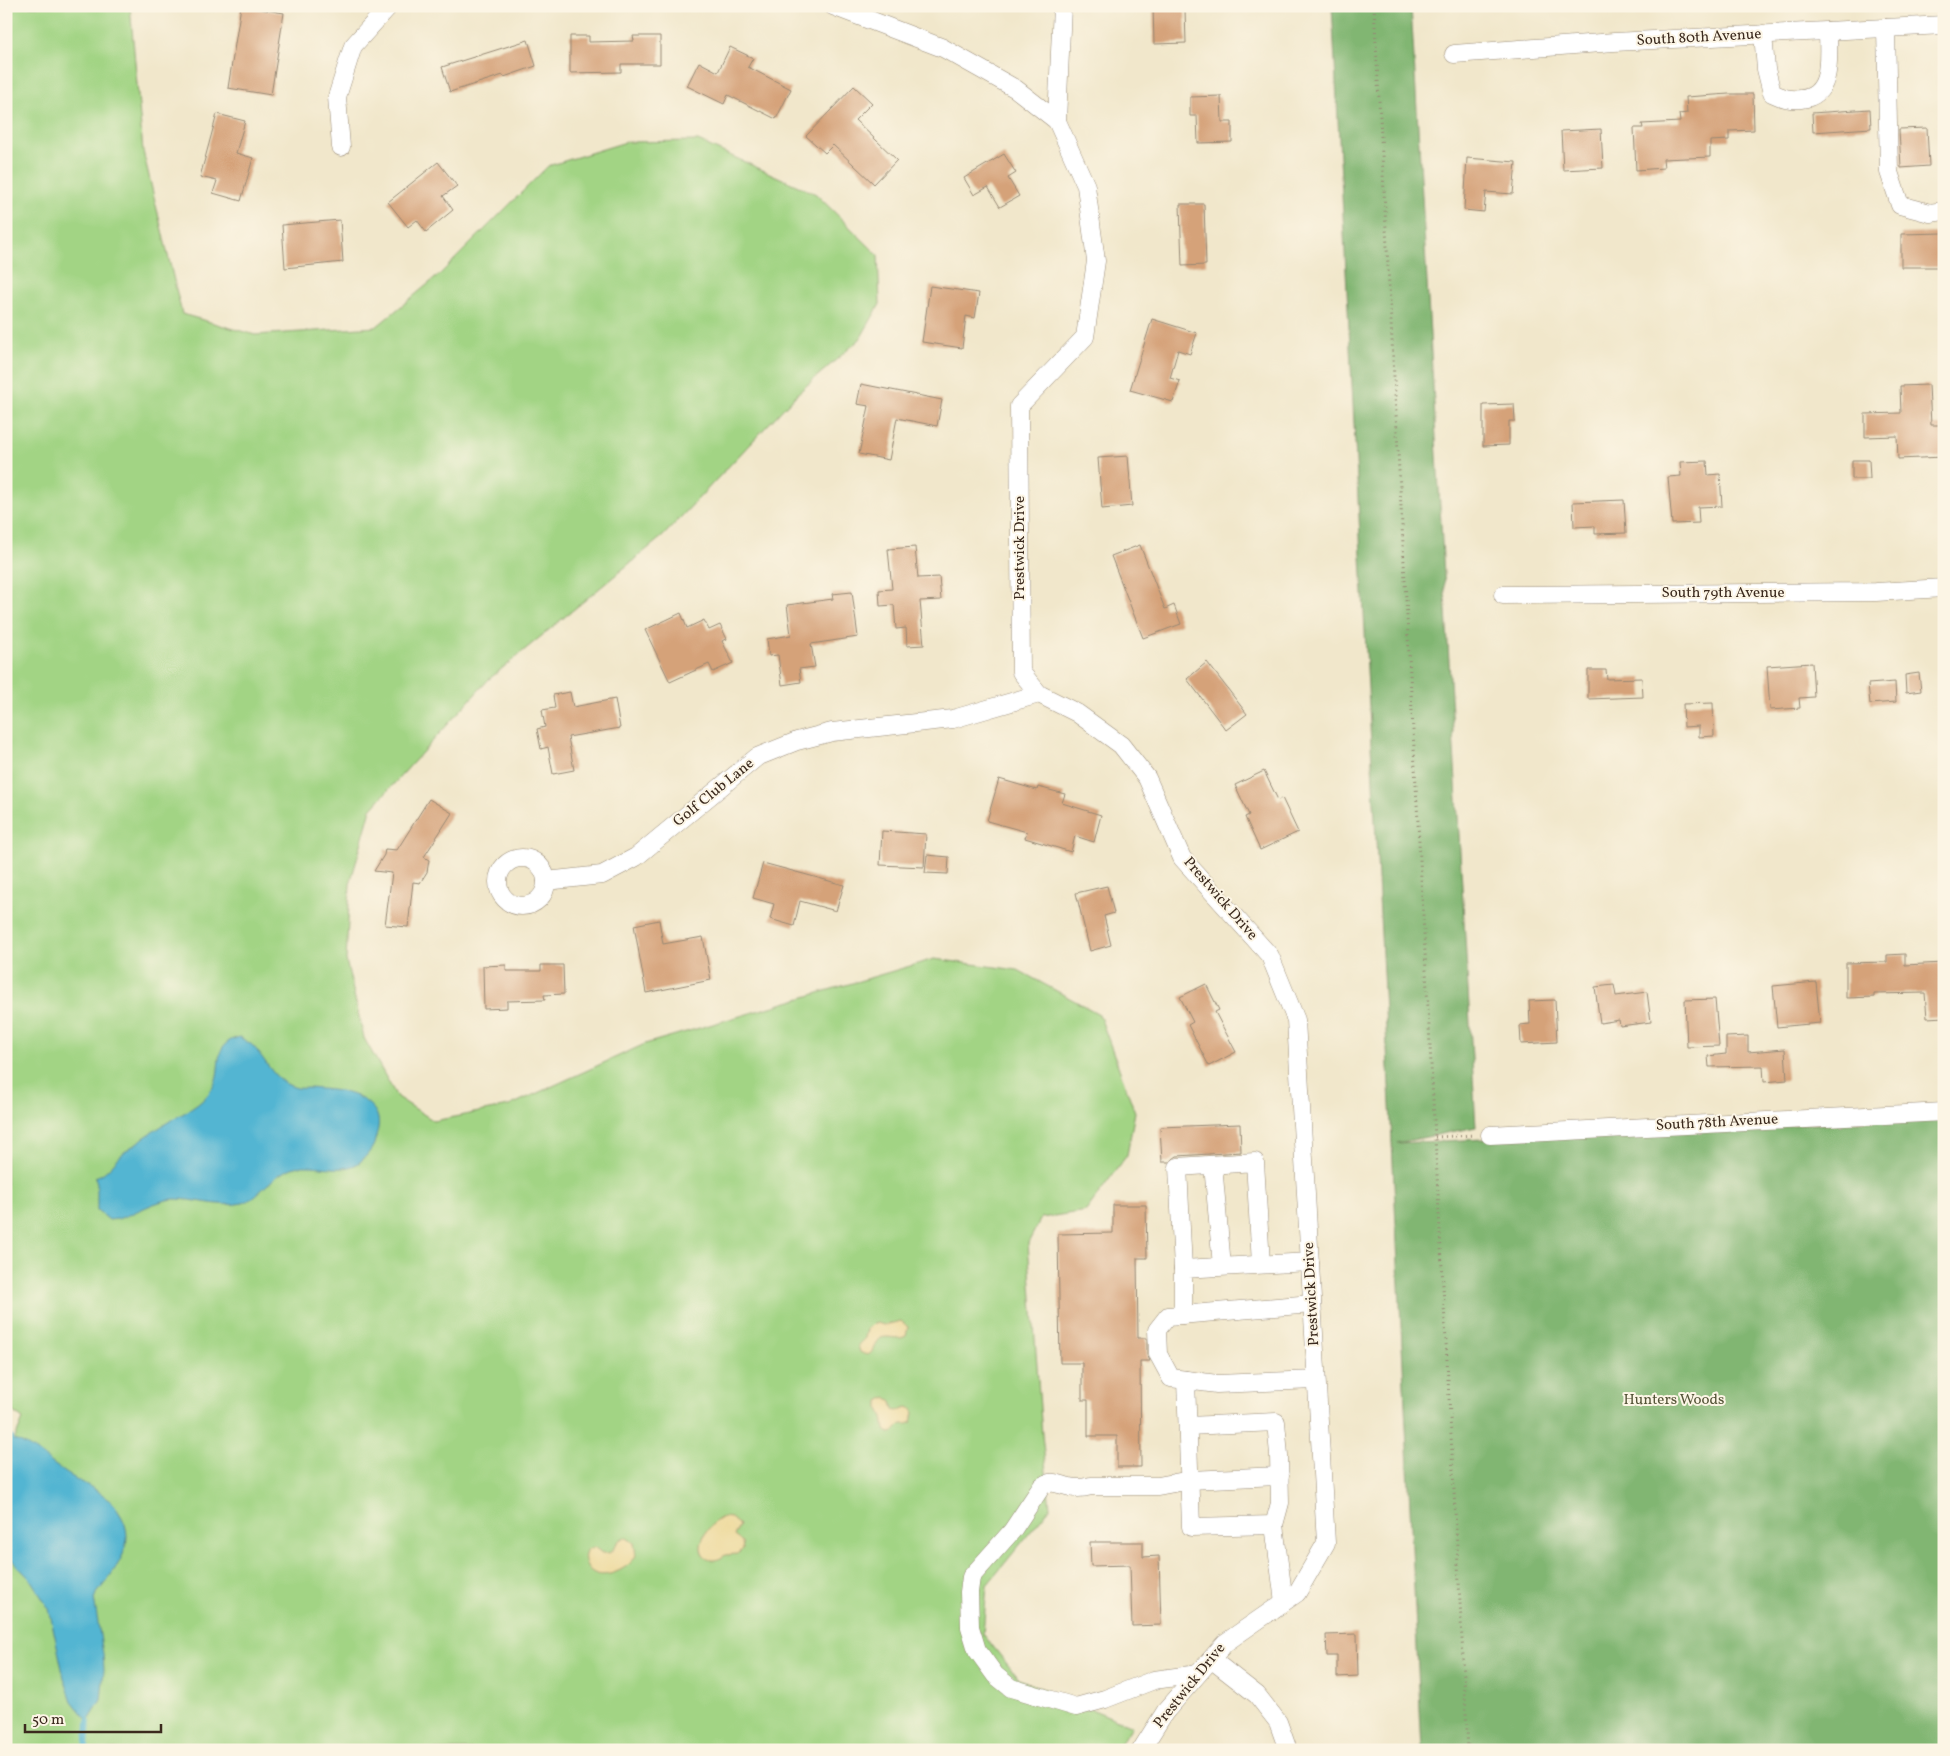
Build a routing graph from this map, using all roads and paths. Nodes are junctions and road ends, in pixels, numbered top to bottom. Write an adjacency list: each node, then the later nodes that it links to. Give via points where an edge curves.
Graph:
1 (389, 6): 11 (street, via 353,46 337,97)
2 (833, 6): 10 (street, via 943,48 1016,89)
3 (1062, 6): 10 (street, Prestwick Drive)
4 (1374, 6): 19 (path)
5 (1944, 25): 6 (street, South 80th Avenue)
6 (1886, 28): 7 (street, South 80th Avenue); 12 (street, via 1889,172 1900,205 1930,213)
7 (1828, 31): 8 (street, South 80th Avenue); 8 (street, via 1828,65 1822,89 1811,98 1788,101 1772,93)
8 (1763, 34): 9 (street, South 80th Avenue)
9 (1454, 54)
10 (1057, 121): 15 (street, Prestwick Drive, via 1086,186 1096,261 1085,337 1018,406 1021,672)
11 (341, 147)
12 (1944, 211)
13 (1944, 588): 14 (street, South 79th Avenue, via 1876,592)
14 (1503, 595)
15 (1039, 694): 16 (street, Golf Club Lane, via 953,719 836,732 797,741 757,757 636,857 602,875); 21 (street, Prestwick Drive, via 1077,713 1122,745 1147,778 1182,858 1270,956 1296,1020)
16 (546, 881)
17 (1944, 1112): 18 (street, South 78th Avenue)
18 (1490, 1135): 19 (path)
19 (1435, 1138): 38 (path)
20 (1213, 1165): 22 (street, via 1256,1162); 23 (street); 24 (street, via 1178,1167)
21 (1310, 1262): 22 (street); 25 (street, Prestwick Drive)
22 (1262, 1264): 23 (street)
23 (1222, 1266): 24 (street)
24 (1182, 1268): 26 (street)
25 (1312, 1304): 26 (street); 28 (street, Prestwick Drive)
26 (1182, 1315): 27 (street, via 1168,1316 1157,1330 1158,1354 1171,1378)
27 (1186, 1380): 28 (street, via 1217,1384); 29 (street)
28 (1316, 1380): 33 (street, Prestwick Drive, via 1326,1543 1297,1593)
29 (1188, 1426): 30 (street, via 1276,1422); 31 (street)
30 (1280, 1476): 31 (street); 32 (street, via 1280,1503)
31 (1190, 1480): 32 (street, via 1191,1527); 35 (street, via 1158,1486 1081,1488 1048,1482 1012,1531 971,1578 968,1592 970,1627 977,1650 995,1675 1012,1688 1076,1707 1154,1680)
32 (1274, 1525): 33 (street)
33 (1284, 1602): 34 (street, Prestwick Drive, via 1225,1643)
34 (1211, 1659): 35 (street, Prestwick Drive); 37 (street, via 1257,1695 1278,1722)
35 (1198, 1674): 36 (street, Prestwick Drive, via 1165,1712)
36 (1142, 1750)
37 (1288, 1750)
38 (1468, 1750)

